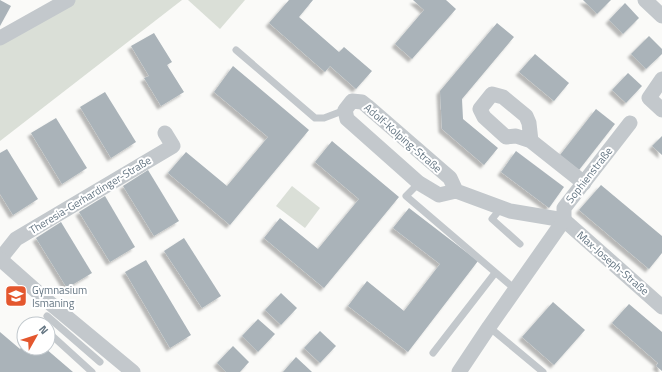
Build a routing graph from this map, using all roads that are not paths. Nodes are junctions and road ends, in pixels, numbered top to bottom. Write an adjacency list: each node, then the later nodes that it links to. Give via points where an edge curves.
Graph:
1 (68, 0): 4 (street)
2 (645, 0): 3 (street)
3 (662, 16)
4 (0, 38)
5 (236, 50): 7 (lane, Adolf-Kolping-Straße, via 315,118 324,118)
6 (662, 79): 8 (street, via 649,98)
7 (345, 110): 12 (street, Adolf-Kolping-Straße, via 347,119); 14 (street, Adolf-Kolping-Straße, via 352,101 362,102 450,178)
8 (662, 110)
9 (630, 123): 13 (street, Sophienstraße)
10 (166, 133): 18 (street, Theresia-Gerhardinger-Straße, via 173,146 16,239)
11 (531, 141): 13 (street)
12 (419, 183): 14 (street, Adolf-Kolping-Straße, via 439,195); 19 (lane, via 406,196)
13 (584, 183): 16 (street, Sophienstraße, via 564,208)
14 (456, 191): 15 (street, Adolf-Kolping-Straße)
15 (502, 207): 16 (street, Adolf-Kolping-Straße, via 510,211); 17 (lane, via 492,219)
16 (564, 220): 20 (street, Sophienstraße); 21 (street, Max-Joseph-Straße)
17 (520, 244)
18 (0, 259): 22 (street)
19 (495, 273): 20 (lane); 26 (lane)
20 (516, 290): 24 (street, Sophienstraße)
21 (662, 306)
22 (49, 310): 23 (lane); 27 (lane); 29 (street)
23 (47, 316)
24 (489, 327): 30 (street, Sophienstraße); 31 (lane)
25 (56, 339): 28 (lane)
26 (433, 353)
27 (100, 362)
28 (92, 372)
29 (133, 372)
30 (459, 372)
31 (543, 372)

